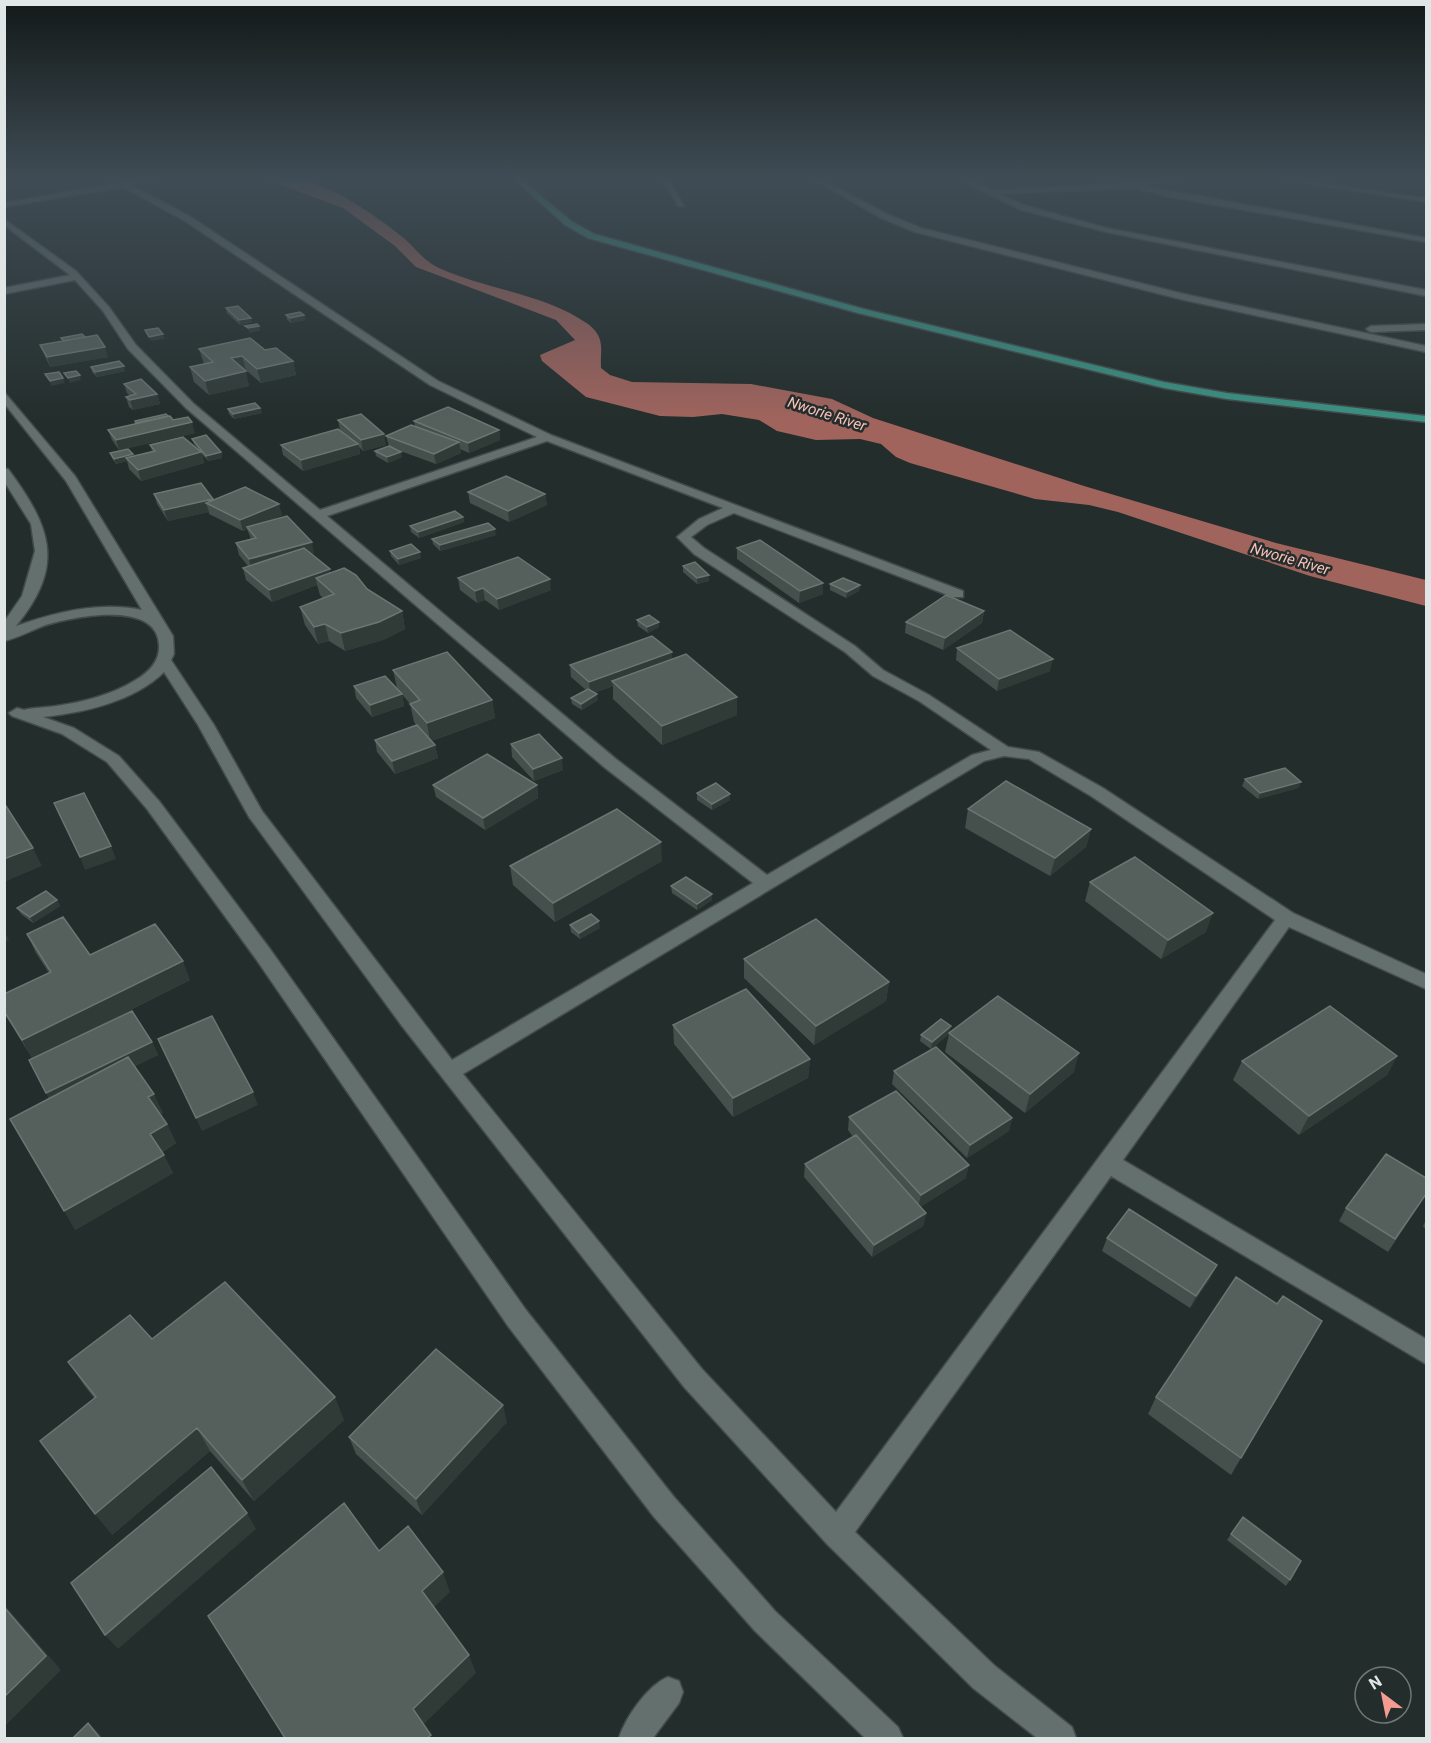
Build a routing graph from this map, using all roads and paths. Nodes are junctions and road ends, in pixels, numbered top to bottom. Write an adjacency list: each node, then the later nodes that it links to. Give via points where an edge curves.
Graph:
1 (57, 261): 7 (street)
2 (252, 261): 16 (street, via 434,383)
3 (682, 261): 15 (main road, via 861,311 1164,385 1227,396)
4 (702, 261): 14 (main road, via 1177,380)
5 (1042, 261): 11 (street)
6 (1265, 261): 9 (street)
7 (76, 277): 8 (street); 19 (street, via 106,309 132,347 190,406)
8 (4, 291)
9 (1426, 293)
10 (1426, 327): 11 (street)
11 (1340, 330): 12 (street)
12 (1426, 349)
13 (4, 395): 21 (street, via 71,479)
14 (1426, 409)
15 (1426, 418)
16 (547, 437): 18 (street); 19 (street)
17 (4, 472): 22 (street, via 38,526 40,556 33,589 16,620)
18 (736, 507): 20 (street); 26 (street, via 682,537 878,673)
19 (319, 514): 27 (street, via 610,763)
20 (958, 594)
21 (156, 623): 23 (street, via 128,613 92,611 38,621); 24 (street, via 166,633 169,646)
22 (4, 631)
23 (4, 637)
24 (164, 660): 25 (street, via 130,689 104,701 55,712); 30 (street, via 255,813)
25 (10, 712): 36 (street, via 68,731 112,759 153,805 517,1318 664,1507 765,1621)
26 (1004, 751): 27 (street, via 978,758); 28 (street, via 1033,755 1079,782)
27 (768, 885): 30 (street)
28 (1286, 918): 29 (street); 31 (street)
29 (1426, 982)
30 (449, 1072): 33 (street, via 693,1378)
31 (1107, 1162): 32 (street); 33 (street)
32 (1426, 1352)
33 (837, 1534): 37 (street, via 984,1677)
34 (668, 1692): 35 (street)
35 (634, 1738)
36 (887, 1738)
37 (1061, 1738)

